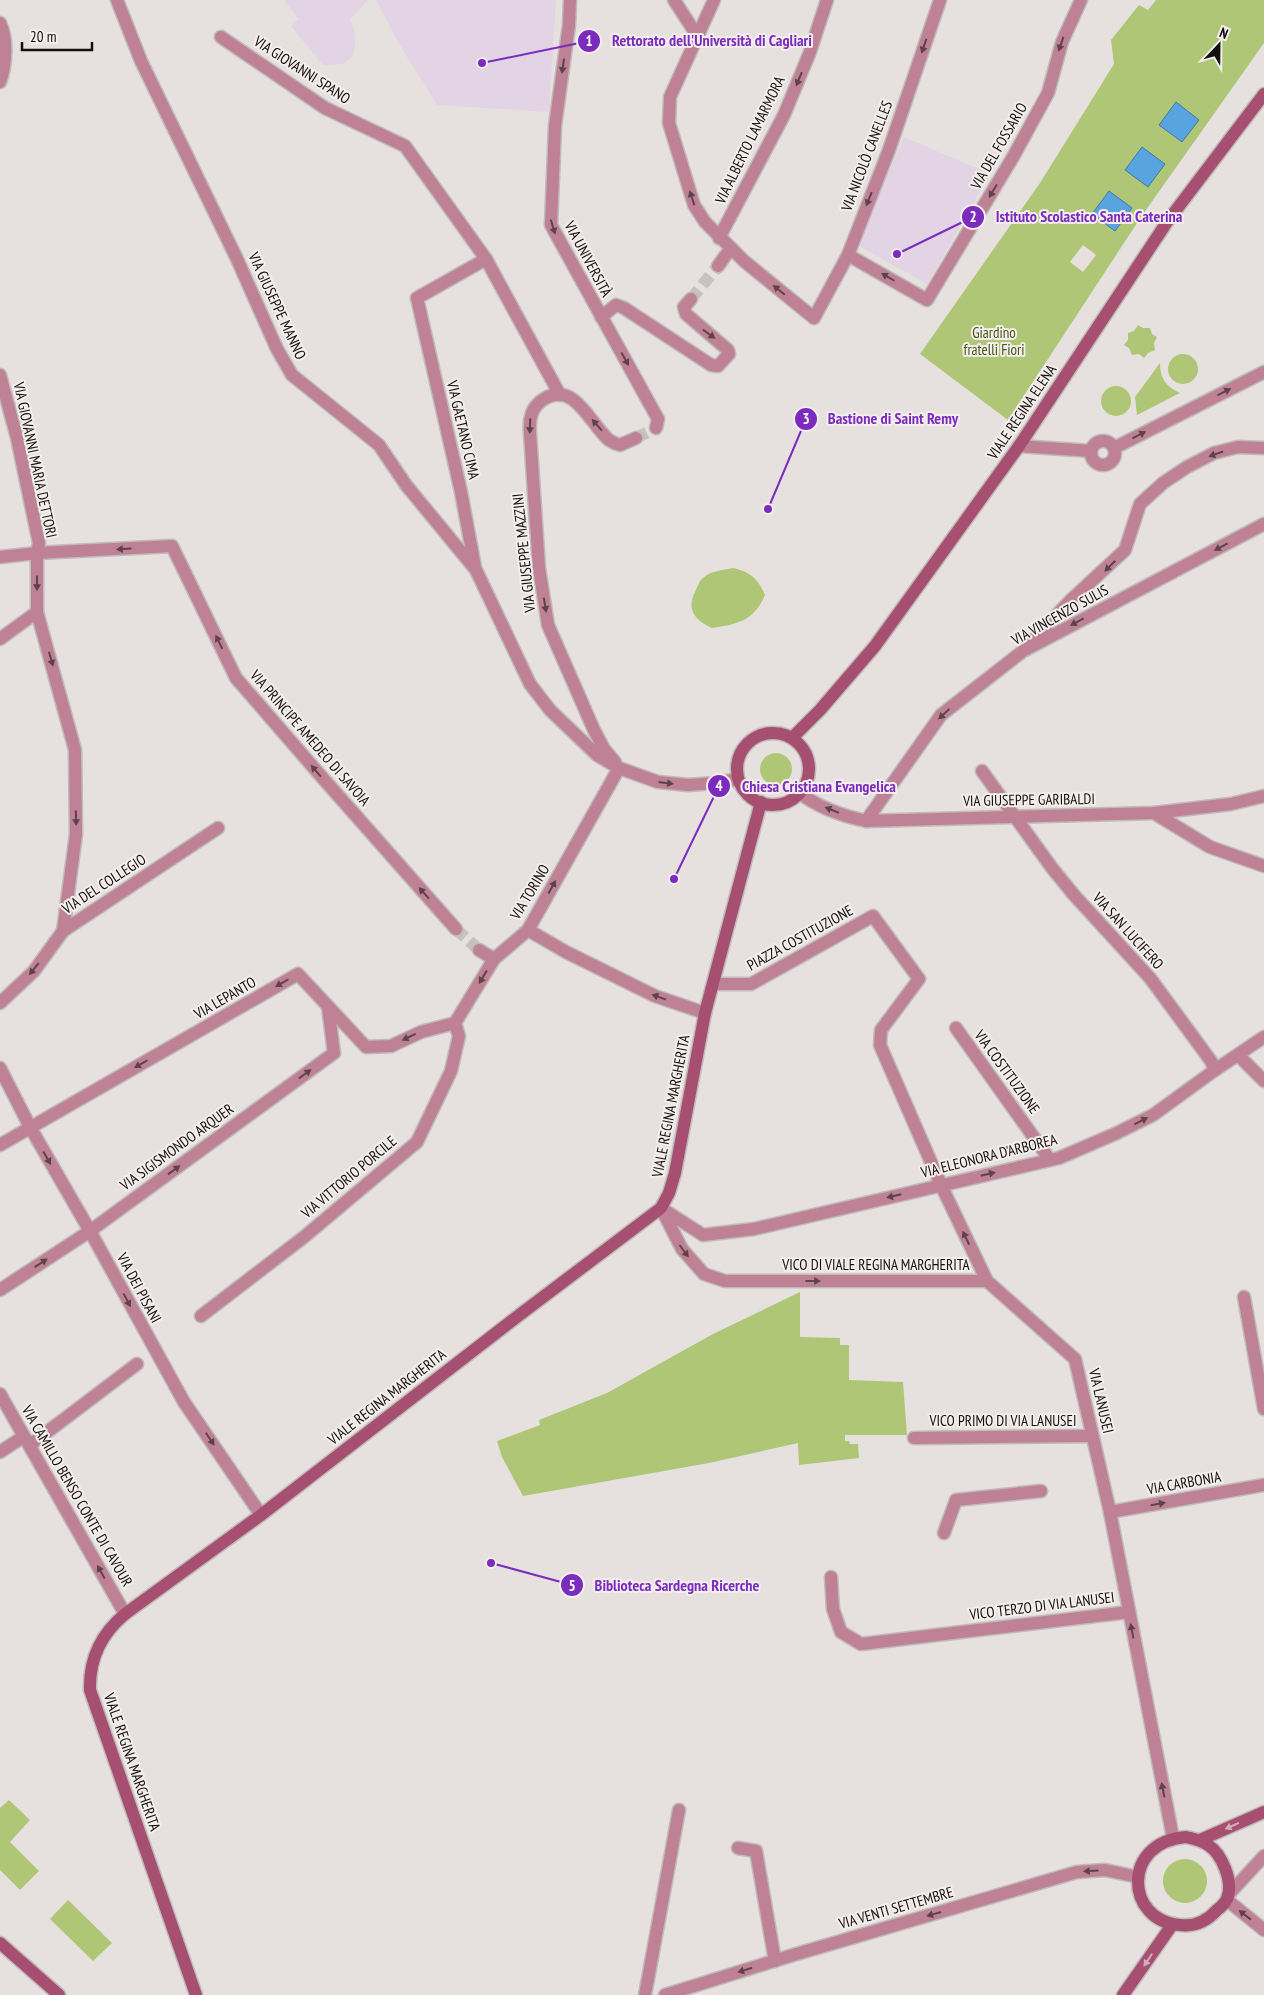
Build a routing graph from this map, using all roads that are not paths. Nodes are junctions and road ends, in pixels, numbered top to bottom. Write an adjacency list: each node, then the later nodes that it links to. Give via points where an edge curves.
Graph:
1 (117, 0): 33 (street, VIA GIUSEPPE MANNO, via 140,60 292,375 379,446)
2 (570, 0): 20 (street, VIA UNIVERSITÀ, one-way to 20, via 555,126 551,225)
3 (674, 0): 10 (street)
4 (714, 0): 10 (street)
5 (827, 0): 14 (street, VIA ALBERTO LAMARMORA, one-way to 14, via 784,115)
6 (940, 0): 16 (street, VIA NICOLÒ CANELLES, one-way to 16, via 889,150)
7 (1081, 0): 16 (street, VIA DEL FOSSARIO, one-way to 16, via 1062,42 1048,93 927,300)
8 (0, 23): 11 (street)
9 (221, 37): 17 (street, VIA GIOVANNI SPANO, via 325,108 405,146)
10 (698, 37): 14 (street, one-way to 10, via 694,205 669,123 670,97)
11 (2, 46): 12 (street)
12 (0, 82)
13 (1264, 94): 26 (street, VIALE REGINA ELENA, via 1167,222)
14 (719, 238): 15 (street)
15 (731, 248): 16 (street, VIA NICOLÒ CANELLES, one-way to 15, via 814,318); 18 (street)
16 (848, 255)
17 (486, 259): 23 (street, VIA GIOVANNI SPANO); 33 (street, VIA GAETANO CIMA, via 417,298)
18 (718, 266)
19 (691, 299): 20 (street, one-way to 20, via 684,307 686,314 728,350 729,354 718,366 711,365 616,304)
20 (601, 317): 24 (street, VIA UNIVERSITÀ, one-way to 24, via 658,419)
21 (1264, 372): 27 (street, one-way to 21)
22 (0, 378): 31 (street, VIA GIOVANNI MARIA DETTORI, via 17,438 39,543)
23 (560, 395): 25 (street, one-way to 23, via 620,445 610,440 574,400); 38 (street, VIA GIUSEPPE MAZZINI, one-way to 38, via 552,395 537,404 530,423 540,568 548,625 594,730)
24 (656, 428)
25 (636, 438)
26 (1019, 446): 29 (street); 37 (street, VIALE REGINA ELENA, via 875,646)
27 (1114, 448): 29 (street, via 1102,441); 29 (street, via 1113,460 1103,465 1096,462)
28 (1264, 448): 36 (street, one-way to 36, via 1238,447 1214,453 1164,483 1140,504 1125,550)
29 (1091, 451)
30 (1264, 524): 36 (street, VIA VINCENZO SULIS, one-way to 36)
31 (37, 553): 32 (street); 34 (street, VIA GIOVANNI MARIA DETTORI, one-way to 34); 50 (street, VIA PRINCIPE AMEDEO DI SAVOIA, one-way to 31, via 236,678 172,546)
32 (0, 557)
33 (476, 570): 38 (street, VIA GIUSEPPE MANNO, via 530,684 575,736)
34 (37, 612): 35 (street); 52 (street, VIA GIOVANNI MARIA DETTORI, one-way to 52, via 75,750 76,834)
35 (0, 639)
36 (1024, 650): 46 (street, VIA VINCENZO SULIS, one-way to 46, via 941,715)
37 (792, 738): 40 (street, via 770,732 749,741 739,755); 41 (street, via 803,749 809,763 807,782)
38 (619, 768): 40 (street, one-way to 40, via 658,782 688,785); 51 (street, VIA TORINO, one-way to 38)
39 (982, 771): 45 (street, VIA SAN LUCIFERO)
40 (738, 779): 43 (street, via 745,792)
41 (800, 793): 43 (street, via 779,805); 46 (street, VIA GIUSEPPE GARIBALDI, one-way to 41, via 827,809)
42 (1264, 796): 44 (street, VIA GIUSEPPE GARIBALDI, via 1232,804)
43 (761, 802): 55 (street, VIALE REGINA MARGHERITA)
44 (1154, 813): 45 (street, VIA GIUSEPPE GARIBALDI); 48 (street, via 1210,847)
45 (1014, 816): 46 (street, VIA GIUSEPPE GARIBALDI); 64 (street, VIA SAN LUCIFERO, via 1074,895 1150,978 1212,1061)
46 (866, 821)
47 (218, 828): 52 (street, VIA DEL COLLEGIO)
48 (1264, 866)
49 (873, 916): 55 (street, PIAZZA COSTITUZIONE, via 751,984); 69 (street, VIA LANUSEI, via 919,978 881,1030 880,1045)
50 (456, 929)
51 (528, 930): 54 (street, VIA TORINO); 58 (street, one-way to 51, via 655,996)
52 (62, 931): 56 (street, VIA DEL COLLEGIO, one-way to 56, via 34,971)
53 (479, 950): 54 (street)
54 (494, 959): 59 (street, VIA TORINO, one-way to 59)
55 (713, 984): 58 (street, VIALE REGINA MARGHERITA)
56 (0, 1003)
57 (328, 1007): 59 (street, VIA LEPANTO, one-way to 57, via 421,1032 391,1046 366,1047); 66 (street, VIA LEPANTO, one-way to 66, via 298,974); 71 (street, VIA SIGISMONDO ARQUER, one-way to 57, via 334,1053)
58 (706, 1013): 70 (street, VIALE REGINA MARGHERITA, via 675,1173)
59 (455, 1023): 75 (street, VIA VITTORIO PORCILE, via 459,1036 451,1071 417,1142 304,1237)
60 (956, 1028): 68 (street, VIA COSTITUZIONE)
61 (1264, 1037): 62 (street, VIA ELEONORA D'ARBOREA)
62 (1238, 1056): 64 (street, VIA ELEONORA D'ARBOREA); 65 (street)
63 (0, 1068): 66 (street, VIA DEI PISANI)
64 (1215, 1070): 68 (street, VIA ELEONORA D'ARBOREA, one-way to 64, via 1117,1134 1153,1115)
65 (1264, 1081)
66 (30, 1127): 67 (street, VIA LEPANTO); 71 (street, VIA DEI PISANI, one-way to 71)
67 (0, 1145)
68 (1050, 1160): 69 (street, VIA ELEONORA D'ARBOREA, one-way to 68)
69 (941, 1185): 70 (street, VIA ELEONORA D'ARBOREA, one-way to 70, via 754,1229 702,1235); 72 (street, VIA LANUSEI, one-way to 69)
70 (661, 1208): 72 (street, VICO DI VIALE REGINA MARGHERITA, one-way to 72, via 682,1249 704,1274 725,1281); 86 (street, VIALE REGINA MARGHERITA)
71 (90, 1231): 73 (street, VIA SIGISMONDO ARQUER, one-way to 71); 86 (street, VIA DEI PISANI, one-way to 86, via 184,1402)
72 (987, 1281): 79 (street, VIA LANUSEI, via 1075,1359)
73 (0, 1290)
74 (1244, 1297): 78 (street)
75 (201, 1316)
76 (137, 1364): 81 (street)
77 (0, 1394): 81 (street, VIA CAMILLO BENSO CONTE DI CAVOUR)
78 (1264, 1409)
79 (1092, 1436): 80 (street, VICO PRIMO DI VIA LANUSEI); 85 (street, VIA LANUSEI)
80 (914, 1438)
81 (26, 1441): 82 (street); 90 (street, VIA CAMILLO BENSO CONTE DI CAVOUR, one-way to 81)
82 (0, 1452)
83 (1264, 1485): 85 (street, VIA CARBONIA, one-way to 83)
84 (1041, 1491): 87 (street, via 956,1500)
85 (1110, 1512): 89 (street, VIA LANUSEI)
86 (262, 1515): 90 (street, VIALE REGINA MARGHERITA)
87 (944, 1532)
88 (831, 1577): 89 (street, VICO TERZO DI VIA LANUSEI, via 833,1609 841,1632 861,1644)
89 (1129, 1612): 93 (street, VIA LANUSEI, one-way to 89)
90 (125, 1614): 104 (street, VIALE REGINA MARGHERITA, via 101,1640 91,1668 90,1690)
91 (679, 1810): 105 (street)
92 (1264, 1812): 94 (street, one-way to 94)
93 (1172, 1838): 94 (street); 97 (street, via 1149,1852)
94 (1200, 1840): 98 (street, via 1214,1850 1224,1864)
95 (738, 1848): 102 (street, via 756,1851)
96 (1264, 1856): 98 (street)
97 (1138, 1877): 99 (street, via 1143,1902 1155,1916); 102 (street, VIA VENTI SETTEMBRE, one-way to 102, via 1105,1870 1077,1872)
98 (1227, 1897): 99 (street, via 1203,1922); 100 (street, one-way to 98)
99 (1172, 1925): 107 (street, one-way to 107)
100 (1264, 1930)
101 (0, 1943): 103 (street)
102 (775, 1961): 106 (street, VIA VENTI SETTEMBRE, one-way to 106)
103 (59, 1995)
104 (196, 1995)
105 (645, 1995)
106 (665, 1995)
107 (1123, 1995)

